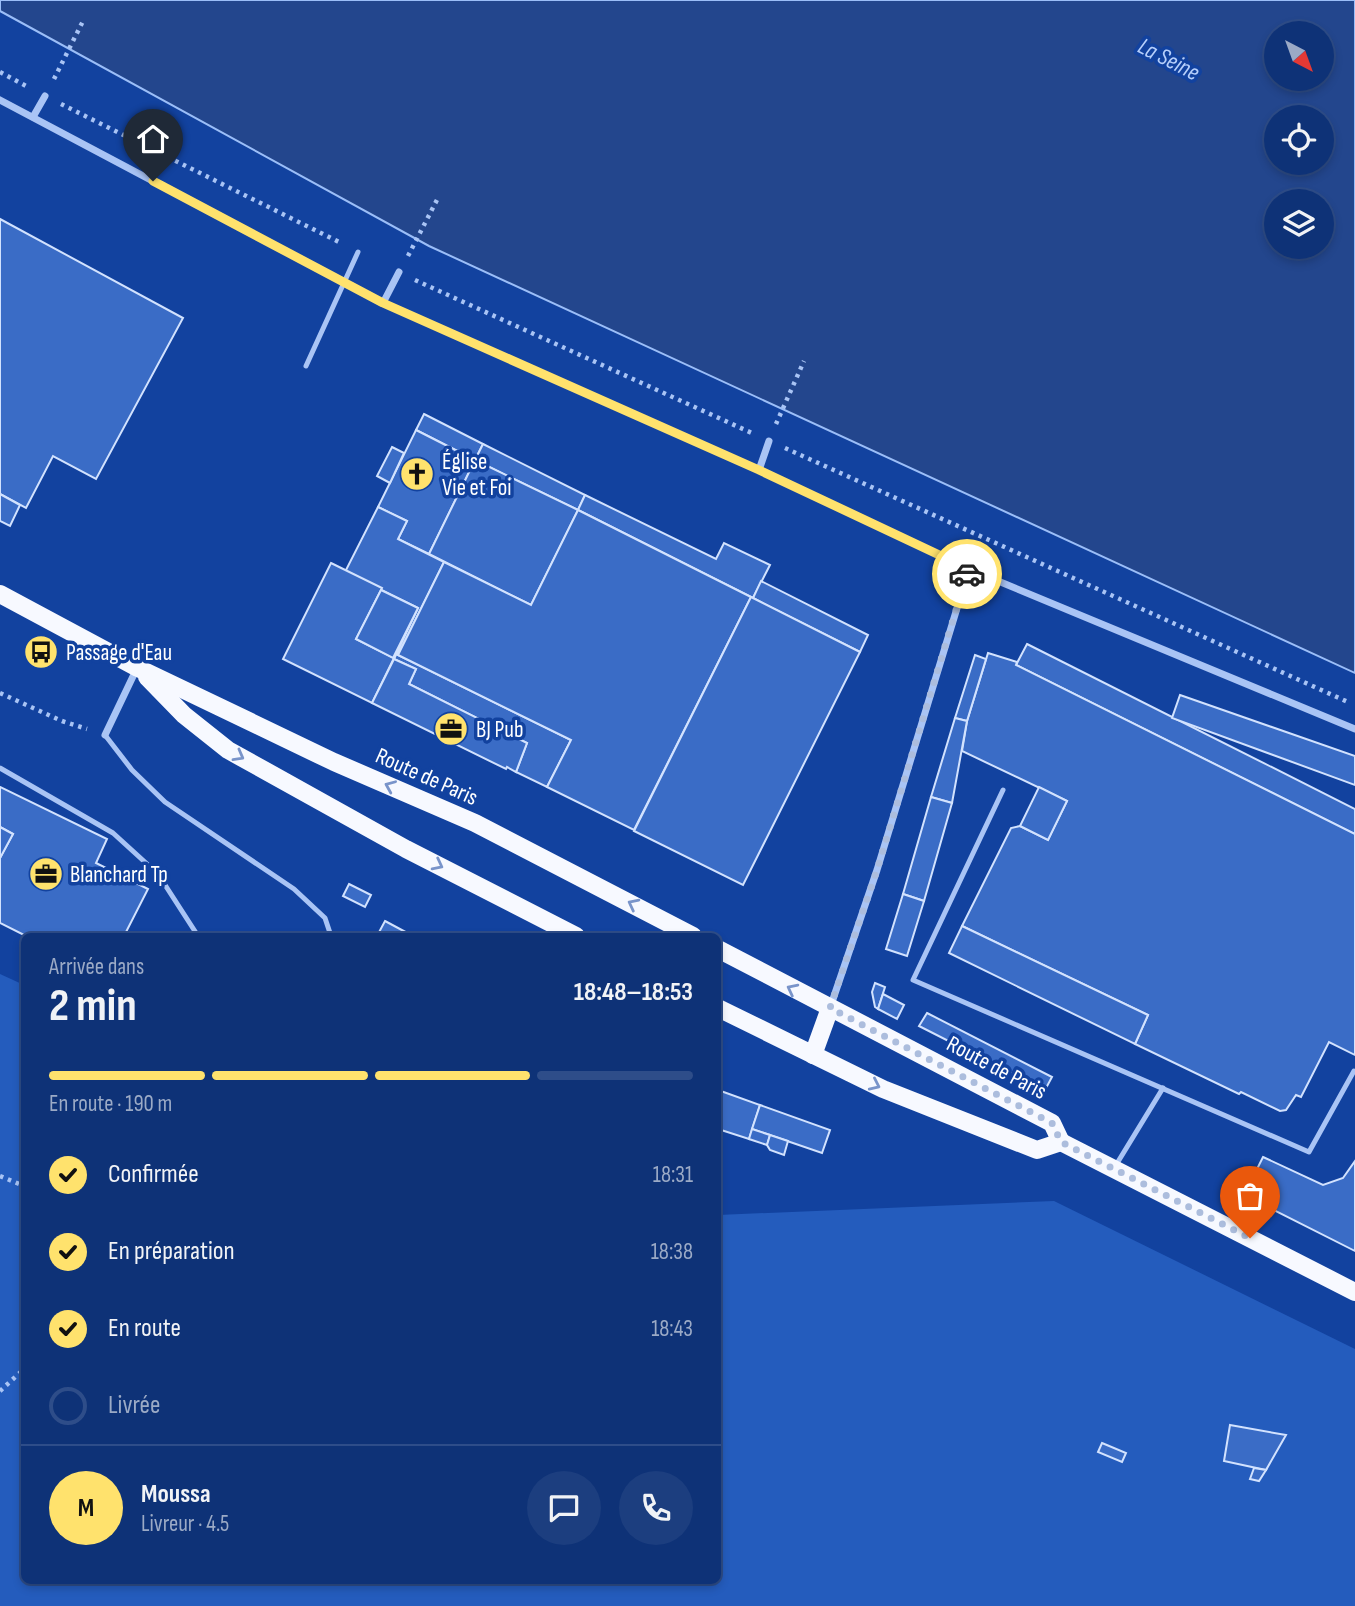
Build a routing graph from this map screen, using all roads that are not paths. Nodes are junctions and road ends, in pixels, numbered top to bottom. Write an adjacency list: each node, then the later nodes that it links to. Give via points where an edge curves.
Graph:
1 (45, 96): 3 (street)
2 (0, 100): 3 (street)
3 (33, 117): 6 (street)
4 (358, 252): 6 (lane)
5 (399, 272): 7 (street)
6 (345, 283): 7 (street); 8 (lane)
7 (383, 303): 10 (street)
8 (306, 366)
9 (769, 441): 10 (street)
10 (759, 470): 11 (street)
11 (969, 569): 14 (street); 23 (street)
12 (0, 594): 13 (main road, Route de Paris)
13 (138, 668): 15 (street); 20 (main road, Route de Paris, one-way to 20, via 184,715 229,750); 21 (main road, Route de Paris, one-way to 13, via 475,823)
14 (1355, 729)
15 (105, 735): 19 (lane, via 165,802 294,889 326,918)
16 (0, 768): 18 (lane, via 113,833 158,874)
17 (1003, 790): 27 (lane, via 912,980)
18 (196, 933)
19 (330, 933)
20 (570, 933)
21 (687, 933)
22 (721, 951): 23 (main road, Route de Paris, one-way to 22)
23 (830, 1008): 25 (main road); 28 (main road, Route de Paris, via 1052,1123)
24 (721, 1009): 25 (main road)
25 (813, 1055): 28 (main road, one-way to 28, via 883,1089 1037,1150)
26 (1354, 1071): 27 (lane, via 1309,1152)
27 (1163, 1088): 29 (lane)
28 (1061, 1142): 29 (main road)
29 (1114, 1168): 30 (main road)
30 (1355, 1292)

